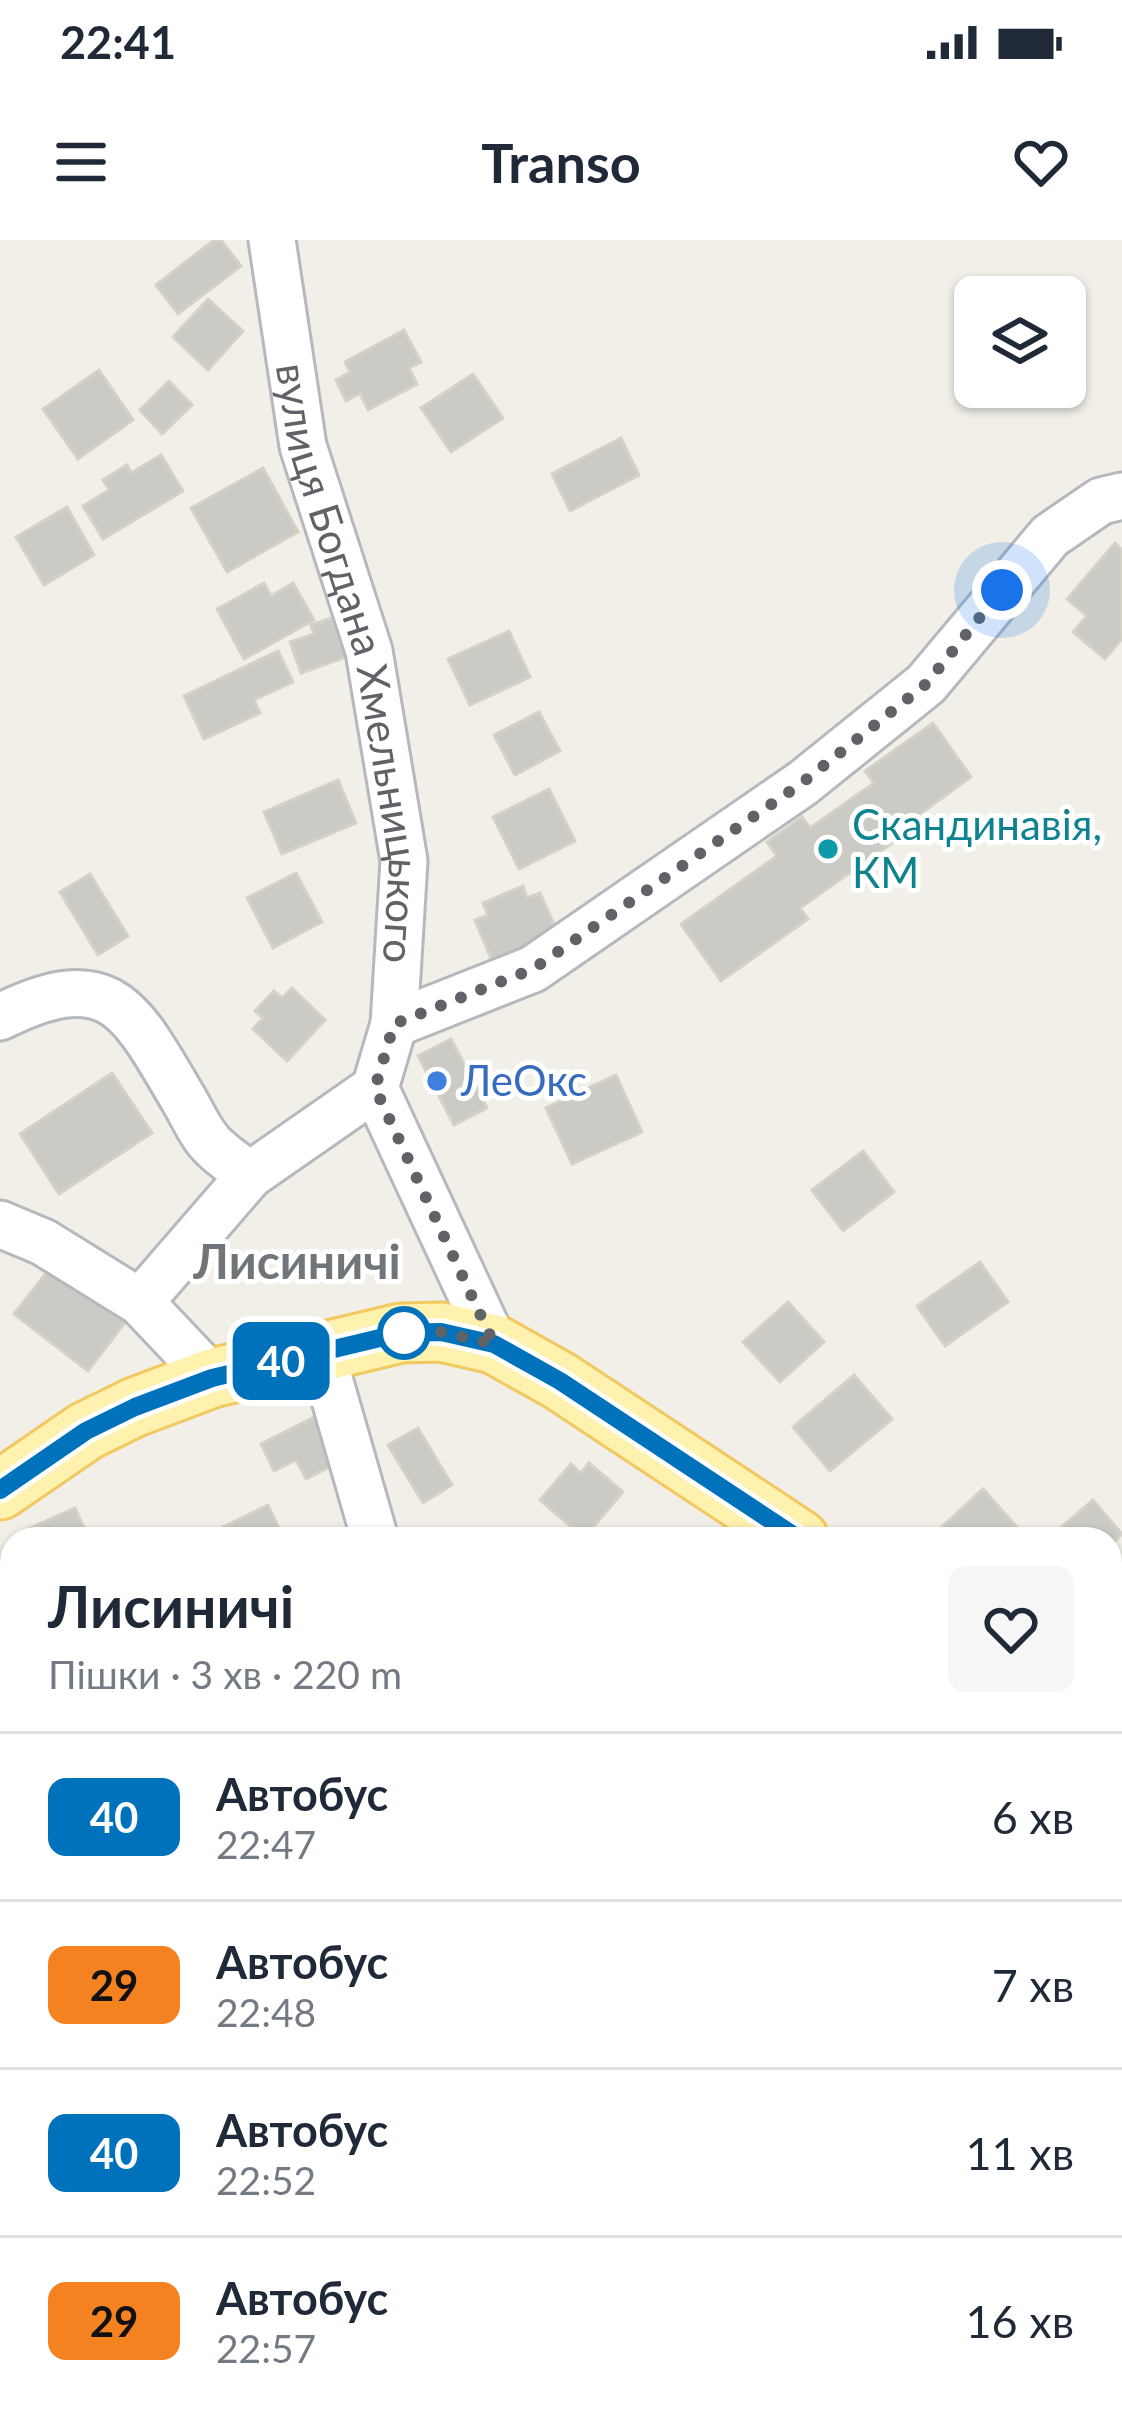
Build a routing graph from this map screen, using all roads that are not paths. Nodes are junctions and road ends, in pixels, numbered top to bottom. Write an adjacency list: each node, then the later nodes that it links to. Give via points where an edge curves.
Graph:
1 (272, 240): 4 (street, вулиця Богдана Хмельницького, via 303,446 369,651 404,861)
2 (1122, 496): 4 (street, via 1050,536 926,684 802,783 533,969)
3 (0, 1017): 6 (street, via 70,994 110,999 146,1036 211,1144)
4 (394, 1024): 5 (street, вулиця Богдана Хмельницького)
5 (375, 1088): 6 (street); 9 (street)
6 (250, 1175): 8 (street)
7 (0, 1224): 8 (street, via 43,1241)
8 (140, 1303): 11 (street)
9 (494, 1344): 10 (main road, via 401,1333); 14 (main road)
10 (321, 1352): 11 (main road); 13 (street)
11 (212, 1378): 12 (main road, via 86,1431)
12 (0, 1490)
13 (372, 1527)
14 (781, 1527)

